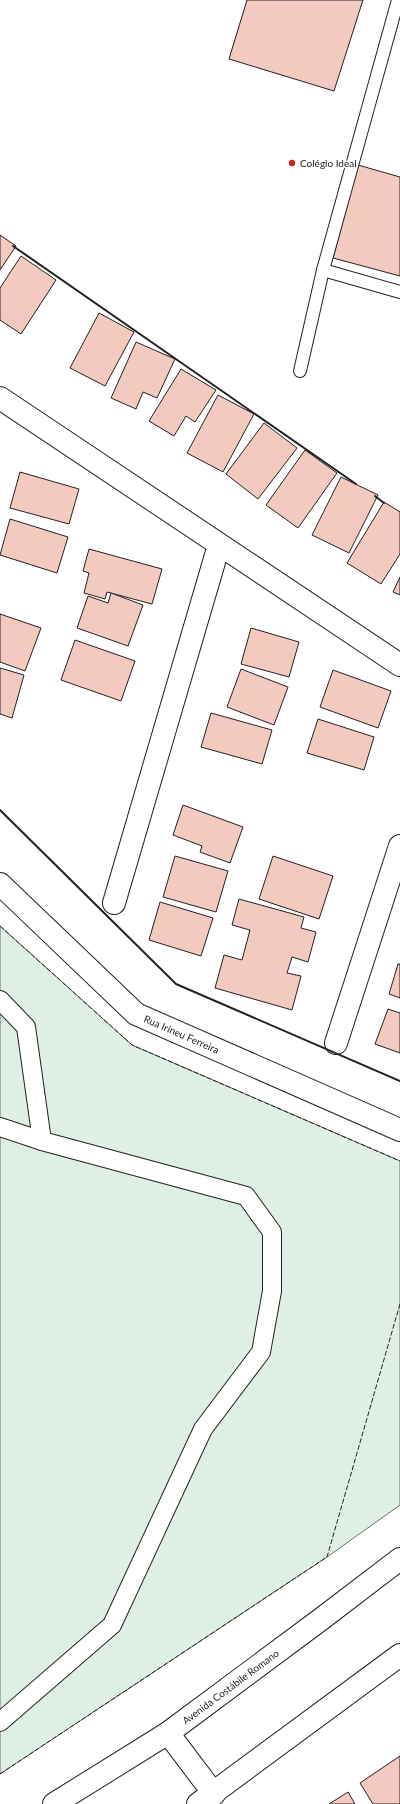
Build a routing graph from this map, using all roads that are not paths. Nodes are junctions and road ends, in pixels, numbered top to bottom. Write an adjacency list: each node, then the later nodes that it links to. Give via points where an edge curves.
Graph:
1 (398, 0): 2 (lane)
2 (323, 270): 3 (lane); 4 (lane)
3 (400, 292)
4 (300, 371)
5 (0, 398): 6 (street)
6 (219, 545): 7 (street); 10 (street)
7 (400, 665)
8 (400, 846): 12 (street)
9 (0, 884): 14 (street, Rua Irineu Ferreira, via 136,1014)
10 (114, 903)
11 (0, 1000): 15 (street, via 26,1027)
12 (336, 1043)
13 (0, 1127): 15 (street)
14 (400, 1130)
15 (42, 1141): 18 (street, via 246,1196 272,1232 272,1291 261,1352 203,1429 112,1625)
16 (400, 1559): 19 (street, Avenida Costábile Romano)
17 (400, 1655): 20 (street)
18 (0, 1722)
19 (168, 1733): 20 (street); 21 (street, Avenida Costábile Romano)
20 (206, 1799)
21 (54, 1804)

